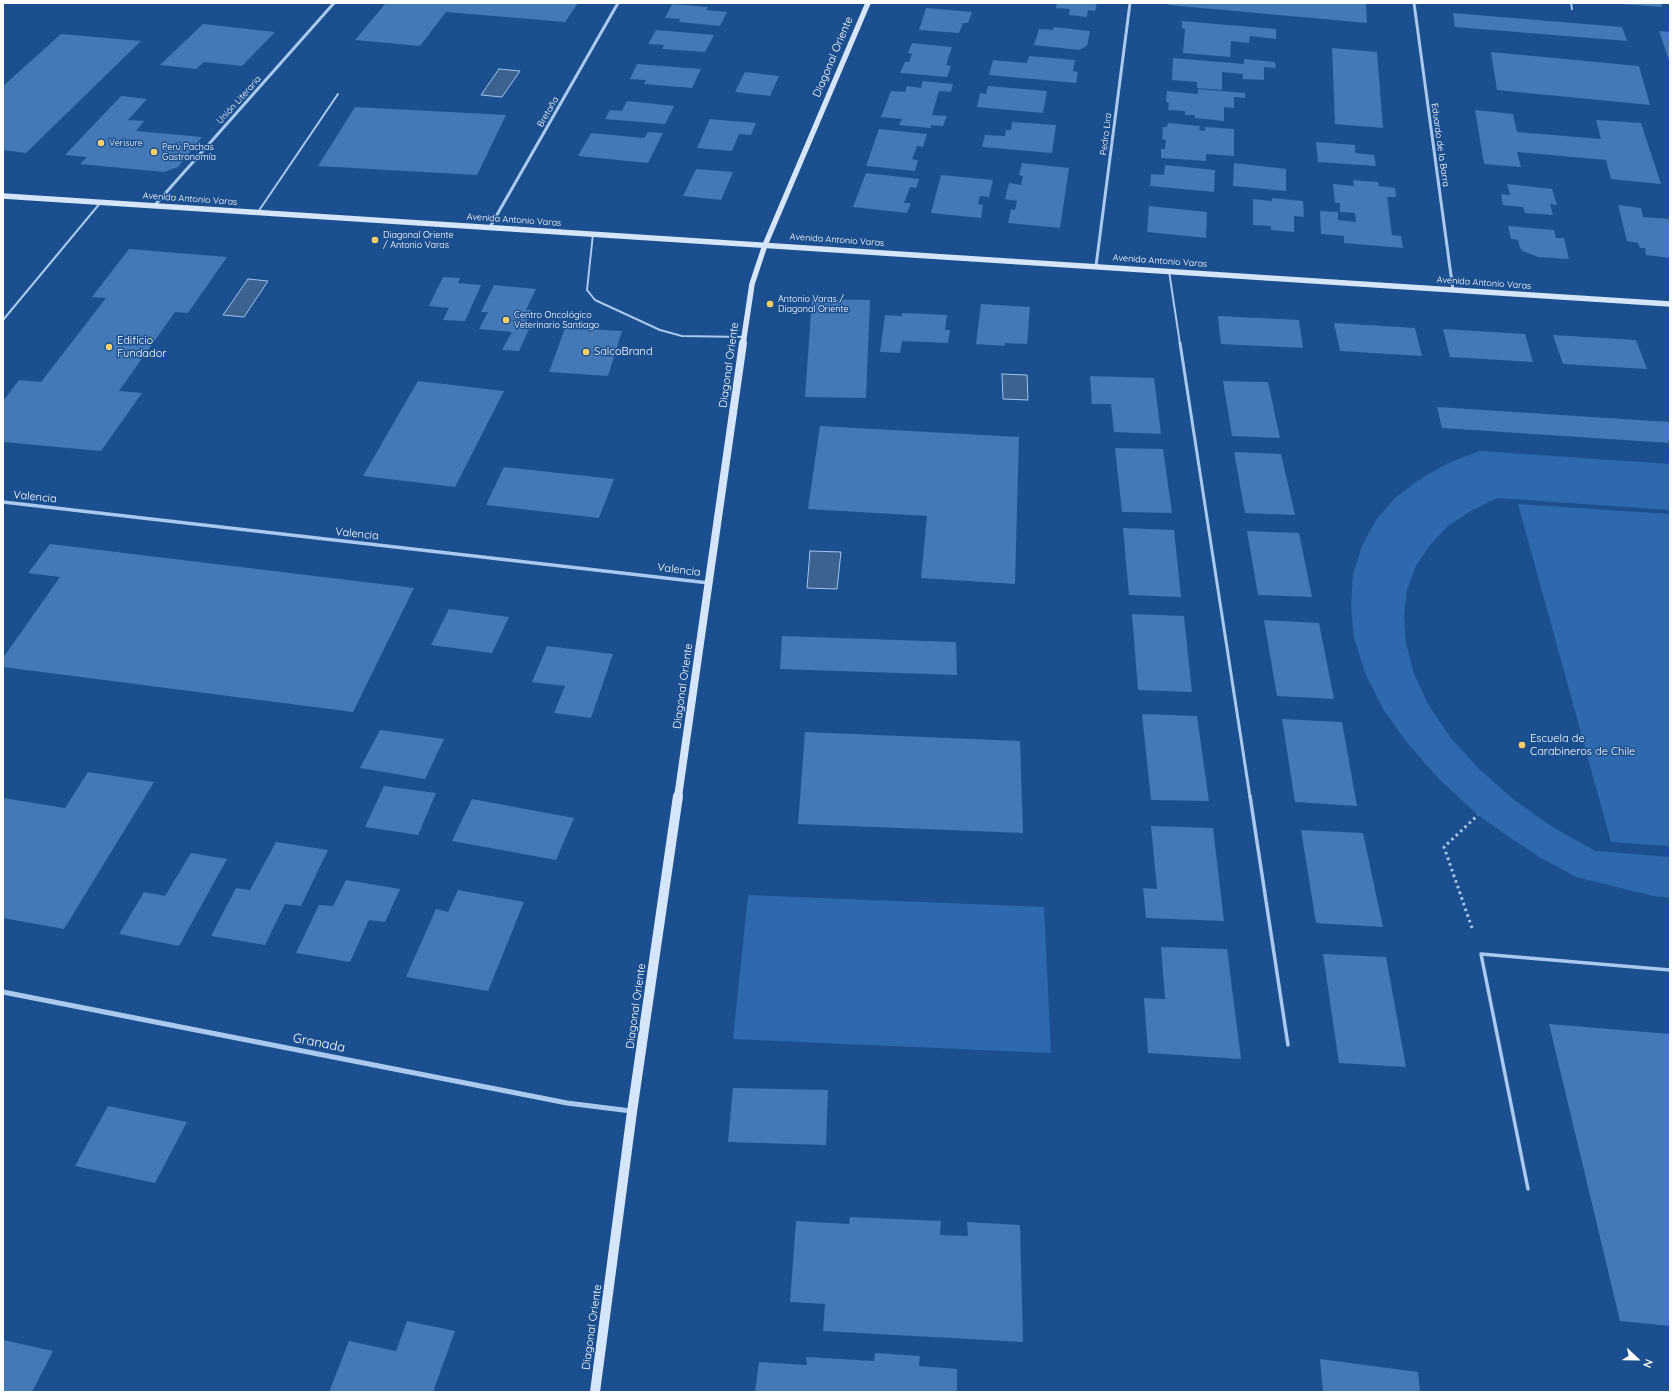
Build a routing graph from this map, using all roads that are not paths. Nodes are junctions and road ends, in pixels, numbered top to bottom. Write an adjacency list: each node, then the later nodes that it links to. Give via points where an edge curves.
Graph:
1 (334, 3): 11 (street, Unión Literaria)
2 (618, 3): 13 (street, Bretaña)
3 (868, 3): 15 (main road, Diagonal Oriente)
4 (1130, 3): 16 (street, Pedro Lira)
5 (1414, 3): 18 (street, Eduardo de la Barra)
6 (1571, 3): 7 (lane)
7 (1572, 9)
8 (338, 94): 12 (lane)
9 (3, 196): 10 (main road, Avenida Antonio Varas)
10 (101, 202): 11 (main road, Avenida Antonio Varas); 20 (lane)
11 (154, 206): 12 (main road, Avenida Antonio Varas)
12 (258, 212): 13 (main road, Avenida Antonio Varas)
13 (490, 227): 14 (main road, Avenida Antonio Varas)
14 (593, 234): 15 (main road, Avenida Antonio Varas); 21 (lane, via 588,290 595,300 660,330 682,336)
15 (765, 245): 16 (main road, Avenida Antonio Varas); 21 (main road, Diagonal Oriente, via 754,273)
16 (1096, 266): 17 (main road, Avenida Antonio Varas)
17 (1169, 271): 18 (main road, Avenida Antonio Varas); 26 (lane)
18 (1453, 290): 19 (main road, Avenida Antonio Varas)
19 (1670, 304)
20 (3, 320)
21 (744, 337): 23 (main road, Diagonal Oriente)
22 (3, 502): 23 (street, Valencia)
23 (709, 583): 27 (main road, Diagonal Oriente)
24 (1670, 970): 28 (lane, via 1480,954)
25 (3, 992): 27 (street, Granada, via 566,1102)
26 (1288, 1045)
27 (632, 1112): 29 (main road, Diagonal Oriente)
28 (1528, 1189)
29 (595, 1392)

